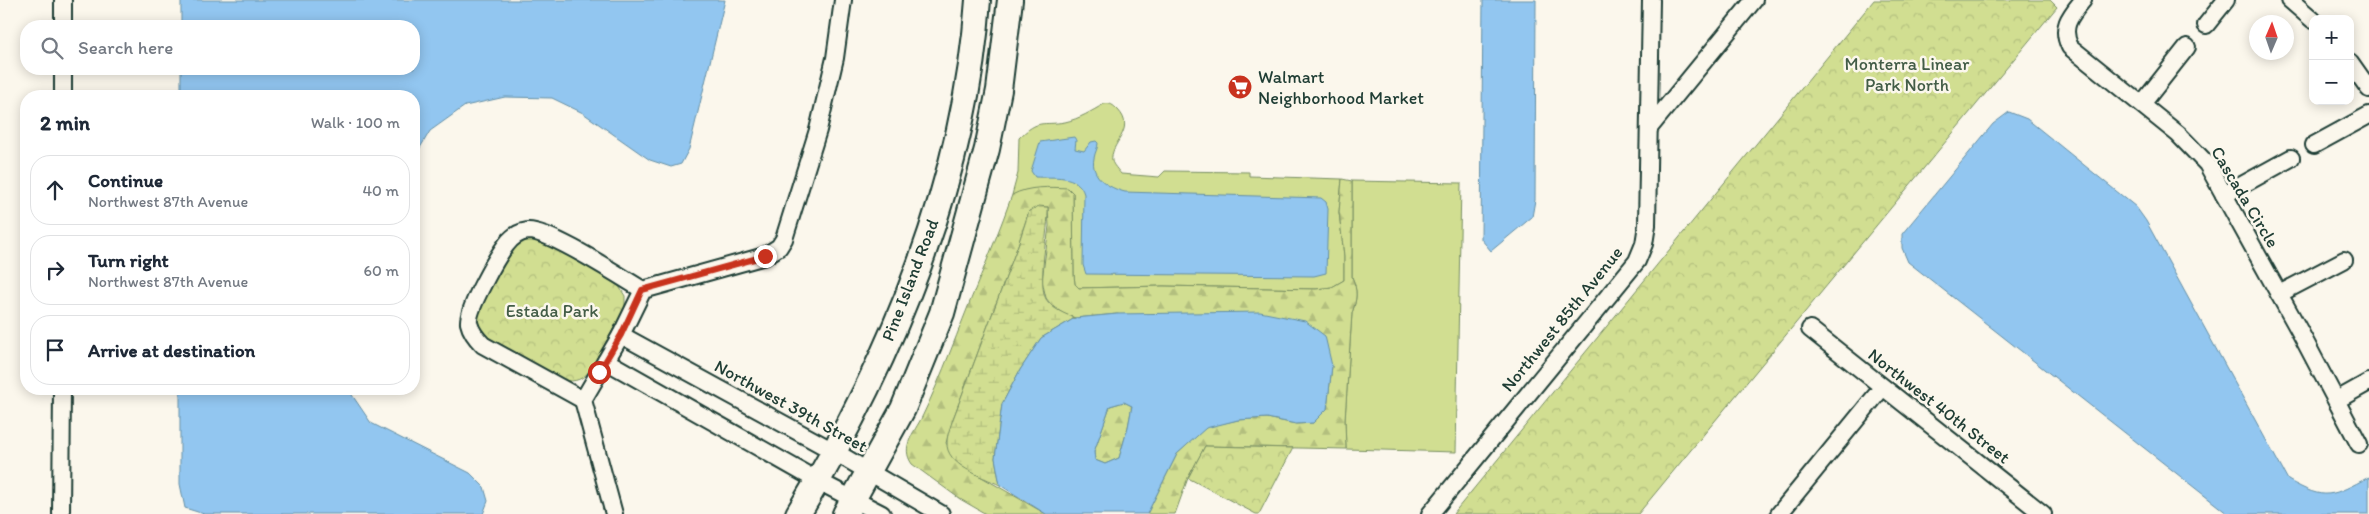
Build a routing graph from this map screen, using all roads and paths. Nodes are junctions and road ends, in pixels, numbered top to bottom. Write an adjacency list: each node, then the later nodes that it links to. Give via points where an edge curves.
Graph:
1 (63, 0): 11 (street)
2 (843, 0): 25 (street, via 835,58 818,130 779,247 765,256)
3 (978, 0): 36 (main road, Pine Island Road, via 968,86 924,254 868,385)
4 (1010, 0): 37 (main road, Pine Island Road, via 999,90 987,149 950,288 903,409)
5 (1651, 0): 20 (street, Northwest 85th Avenue)
6 (1754, 0): 20 (street)
7 (2083, 0): 18 (street, Cascada Circle, via 2066,24 2070,47)
8 (2226, 0): 12 (street)
9 (2290, 0): 10 (street)
10 (2309, 17)
11 (63, 20)
12 (2206, 25)
13 (2187, 47): 18 (street)
14 (2354, 68): 16 (street)
15 (63, 75): 17 (street)
16 (2369, 89)
17 (62, 90)
18 (2142, 104): 23 (street, Cascada Circle, via 2178,134 2206,164)
19 (2369, 115): 21 (street)
20 (1650, 127): 45 (street, Northwest 85th Avenue, via 1647,225 1637,261)
21 (2314, 145)
22 (2291, 158): 23 (street)
23 (2224, 195): 26 (street, Cascada Circle)
24 (2344, 260): 26 (street)
25 (642, 290): 28 (street); 33 (street, via 540,232 522,227 506,245 472,306 465,329 483,345)
26 (2279, 294): 34 (street, Cascada Circle)
27 (1810, 329): 31 (street, Northwest 40th Street)
28 (621, 335): 29 (street); 36 (street, Northwest 39th Street)
29 (606, 361): 33 (street); 38 (street)
30 (2369, 382): 34 (street)
31 (1882, 388): 46 (street); 47 (street, Northwest 40th Street)
32 (62, 395): 40 (street)
33 (583, 400): 41 (street)
34 (2337, 400): 35 (street, Cascada Circle)
35 (2359, 444)
36 (835, 452): 37 (street, Northwest 39th Street); 38 (main road, Pine Island Road)
37 (869, 472): 39 (main road, Pine Island Road); 44 (street, Northwest 39th Street)
38 (818, 481): 39 (street); 42 (main road, Pine Island Road)
39 (850, 507): 43 (street)
40 (61, 514)
41 (614, 514)
42 (798, 514)
43 (882, 514)
44 (941, 514)
45 (1430, 514)
46 (1779, 514)
47 (2043, 514)

